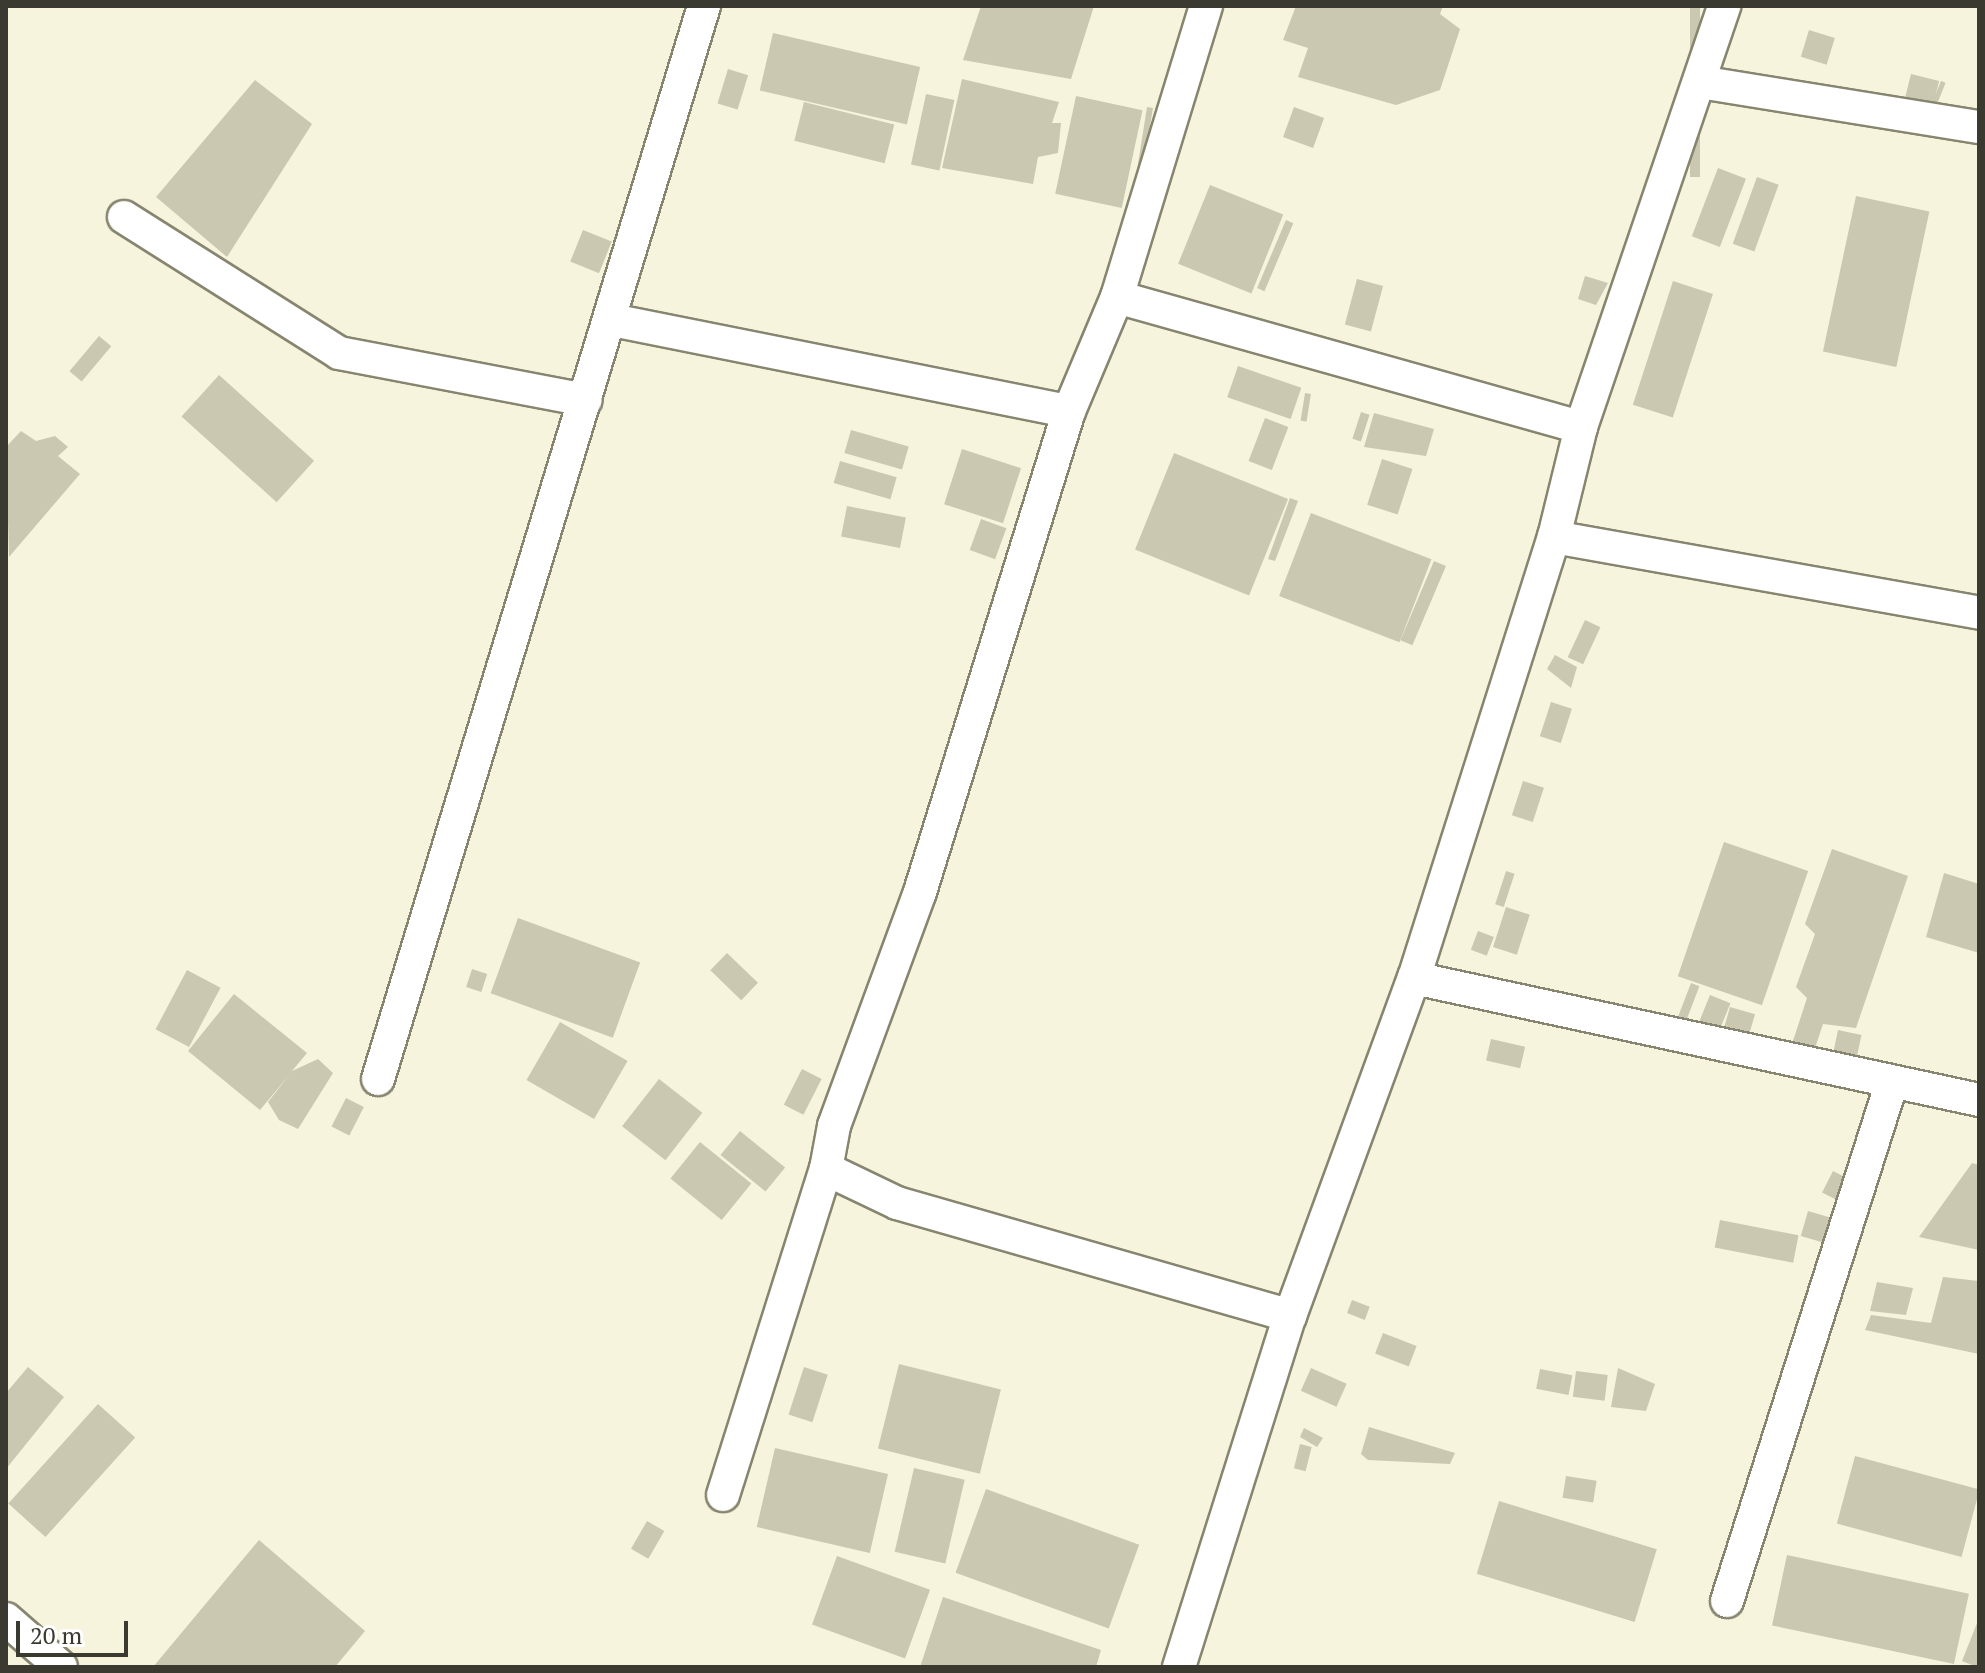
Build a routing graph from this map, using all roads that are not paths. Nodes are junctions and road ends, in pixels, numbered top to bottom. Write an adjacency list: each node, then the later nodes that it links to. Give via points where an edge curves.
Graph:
1 (704, 6): 8 (street)
2 (1206, 6): 7 (street)
3 (1724, 6): 4 (street)
4 (1700, 82): 5 (street); 11 (street)
5 (1979, 127)
6 (124, 217): 9 (street, via 339,353)
7 (1117, 297): 10 (street); 11 (street)
8 (612, 320): 9 (street); 10 (street)
9 (586, 400): 15 (street)
10 (1069, 411): 18 (street, via 920,892 838,1113)
11 (1581, 427): 12 (street)
12 (1554, 537): 13 (street); 14 (street)
13 (1979, 613)
14 (1414, 978): 16 (street); 19 (street)
15 (378, 1079)
16 (1891, 1085): 17 (street); 21 (street)
17 (1979, 1100)
18 (826, 1169): 19 (street, via 897,1203); 20 (street)
19 (1290, 1316): 24 (street)
20 (723, 1495)
21 (1727, 1601)
22 (6, 1619): 23 (street)
23 (61, 1667)
24 (1179, 1667)

